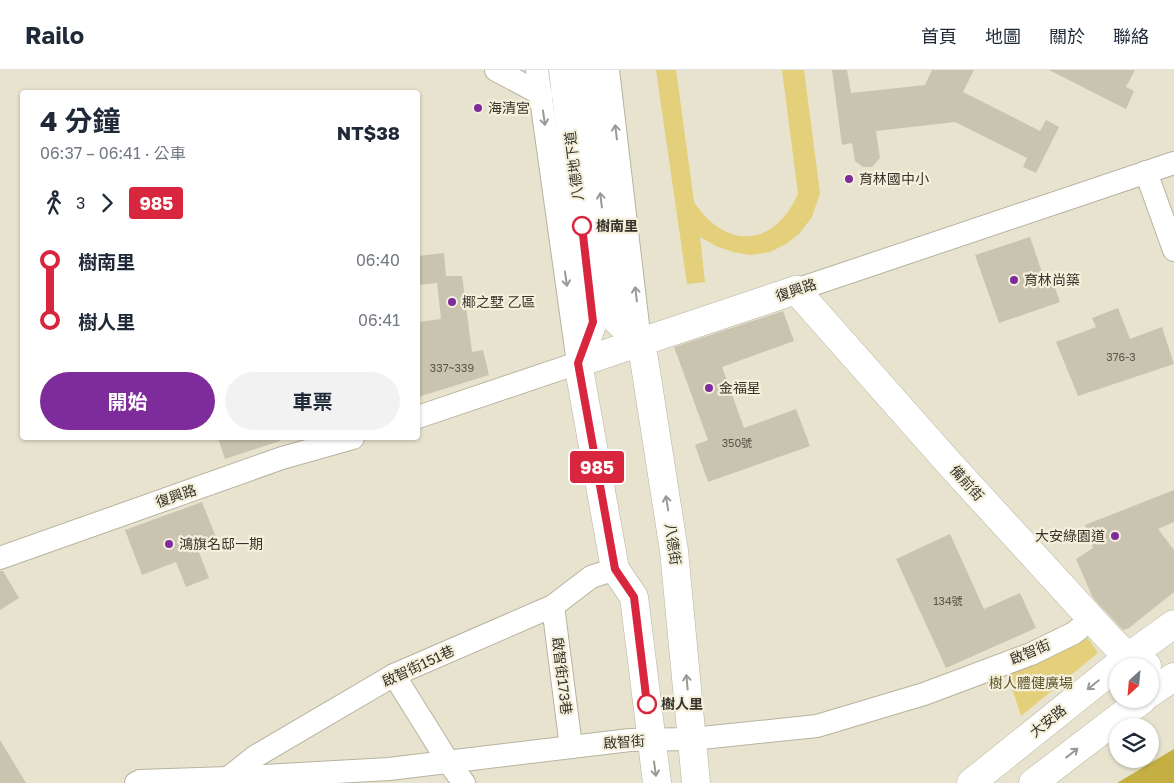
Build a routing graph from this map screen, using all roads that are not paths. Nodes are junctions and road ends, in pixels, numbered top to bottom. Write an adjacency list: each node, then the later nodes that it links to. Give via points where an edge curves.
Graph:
1 (496, 70): 6 (street)
2 (538, 70): 6 (street)
3 (563, 70): 11 (street, 八德地下道)
4 (586, 70): 11 (street, 八德地下道, one-way to 4)
5 (608, 70): 12 (street, one-way to 5)
6 (541, 94): 13 (street, one-way to 13)
7 (1174, 163): 8 (street, 復興路)
8 (1146, 172): 9 (street); 10 (street, 復興路)
9 (1174, 250)
10 (796, 290): 12 (street, 復興路); 19 (street, 備前街)
11 (604, 320): 12 (street); 13 (street)
12 (640, 342): 13 (street, 復興路); 26 (street, 八德街, one-way to 12, via 674,551)
13 (578, 363): 14 (street, 復興路); 17 (street)
14 (420, 416)
15 (346, 440): 16 (street, 復興路, via 282,458)
16 (0, 558)
17 (615, 569): 18 (street, 啟智街151巷, via 591,577); 27 (street, via 634,597)
18 (553, 606): 23 (street, 啟智街151巷); 28 (street, 啟智街173巷)
19 (1091, 619): 21 (street, 備前街); 26 (street, 啟智街, via 1074,633 1031,654 924,694 817,726)
20 (1174, 624): 22 (street, 大安路)
21 (1141, 658)
22 (1159, 668)
23 (394, 675): 29 (street); 31 (street, 啟智街151巷, via 256,756)
24 (1109, 700): 36 (street, 大安路, one-way to 36)
25 (1131, 708): 37 (street, one-way to 25)
26 (692, 739): 27 (street, 啟智街); 35 (street, 八德街)
27 (651, 740): 28 (street, 啟智街); 34 (street, one-way to 34)
28 (571, 747): 29 (street, 啟智街)
29 (449, 763): 30 (street, 啟智街); 33 (street)
30 (391, 776): 31 (street, 啟智街)
31 (228, 778): 32 (street, 啟智街)
32 (136, 783)
33 (464, 783)
34 (657, 783)
35 (696, 783)
36 (971, 783)
37 (1033, 783)

